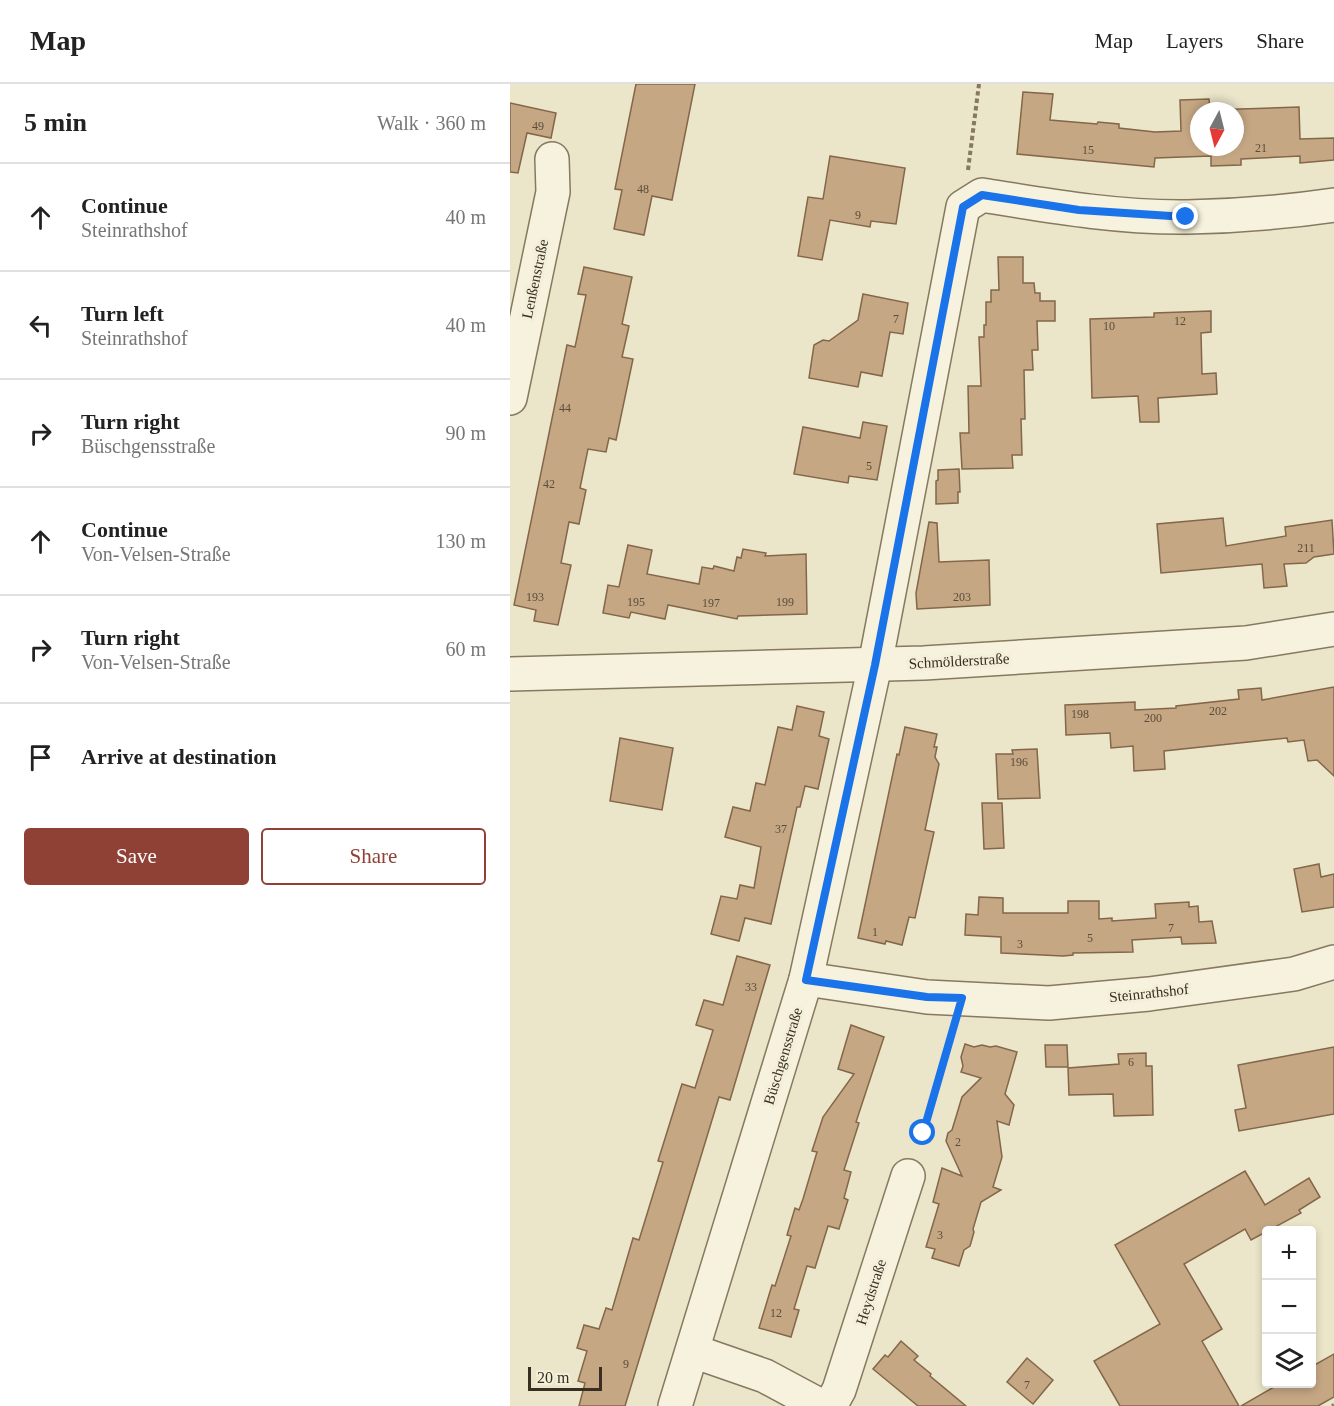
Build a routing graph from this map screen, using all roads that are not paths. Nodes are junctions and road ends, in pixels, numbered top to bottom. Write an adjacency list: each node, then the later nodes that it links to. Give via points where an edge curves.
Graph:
1 (552, 159): 3 (street, Lenßenstraße, via 553,192)
2 (1334, 205): 5 (street, Büschgensstraße, via 1186,217 1079,210 982,195 963,207)
3 (510, 398)
4 (1334, 629): 5 (street, Schmölderstraße, via 1246,644)
5 (875, 665): 6 (street, Schmölderstraße); 8 (street, Büschgensstraße)
6 (510, 674)
7 (1334, 962): 8 (street, Steinrathshof, via 1294,974 1049,1003 927,997)
8 (806, 980): 10 (street, Büschgensstraße)
9 (908, 1176): 13 (street, Heydstraße, via 839,1390)
10 (693, 1351): 11 (street, Büschgensstraße); 12 (street, via 765,1376)
11 (675, 1406)
12 (821, 1406)
13 (830, 1406)

